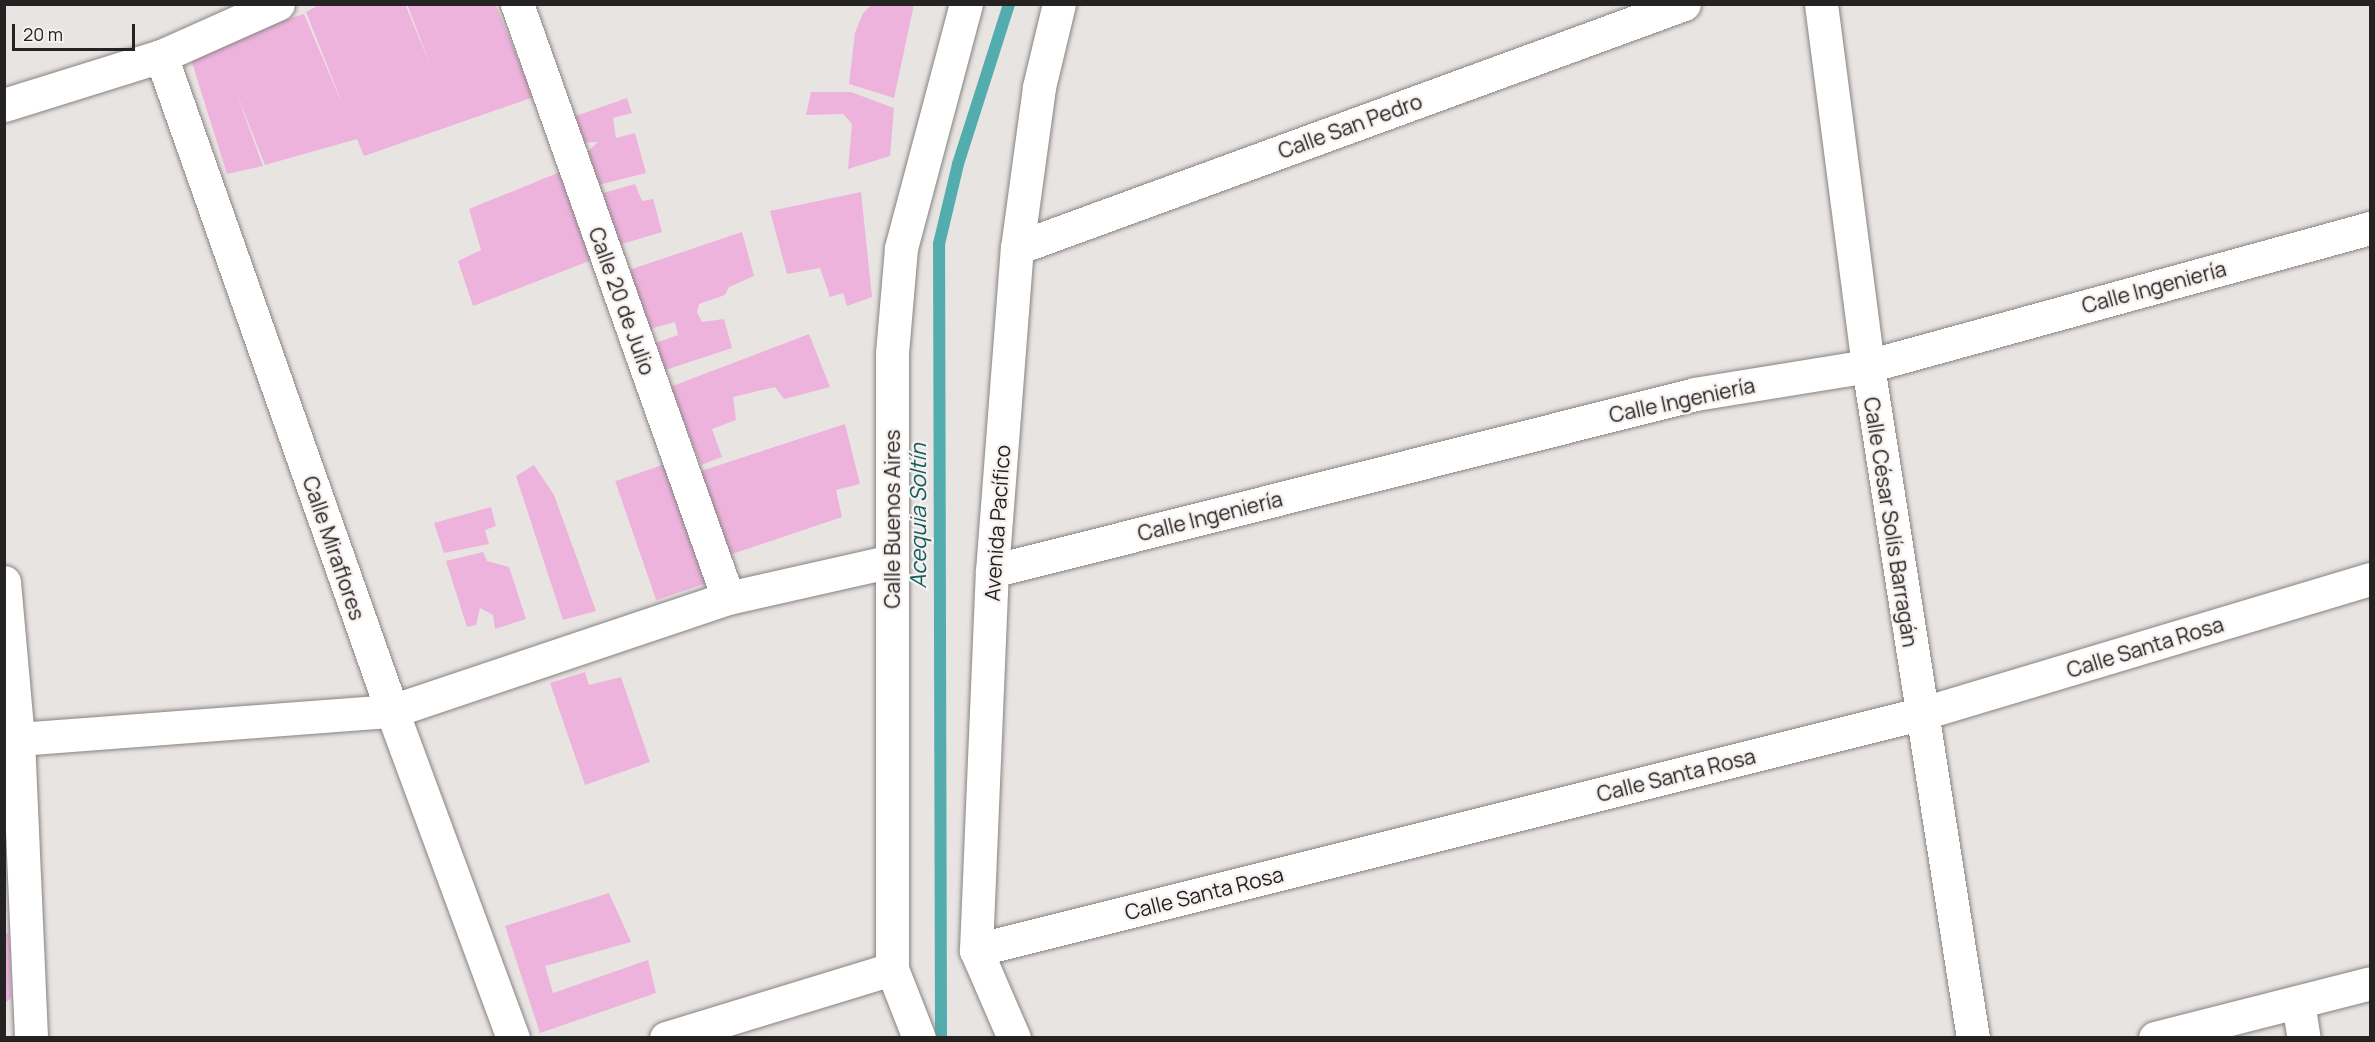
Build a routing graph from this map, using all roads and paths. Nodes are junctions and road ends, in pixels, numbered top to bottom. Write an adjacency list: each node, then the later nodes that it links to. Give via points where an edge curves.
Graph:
1 (278, 4): 7 (street)
2 (517, 4): 16 (street, Calle 20 de Julio)
3 (966, 4): 12 (street, Calle Buenos Aires, via 901,248 892,353)
4 (1059, 4): 10 (street, Avenida Pacífico, via 1039,87)
5 (1684, 4): 10 (street, Calle San Pedro)
6 (1821, 4): 11 (street, Calle César Solís Barragán)
7 (160, 56): 8 (street); 17 (street, Calle Miraflores)
8 (4, 105)
9 (2370, 228): 11 (street, Calle Ingeniería)
10 (1017, 248): 13 (street, Avenida Pacífico)
11 (1868, 366): 13 (street, Calle Ingeniería, via 1695,394); 18 (street, Calle César Solís Barragán)
12 (892, 561): 16 (street); 21 (street, Calle Buenos Aires)
13 (992, 571): 20 (street, Avenida Pacífico)
14 (2370, 579): 18 (street, Calle Santa Rosa)
15 (4, 582): 19 (street)
16 (728, 598): 17 (street)
17 (392, 711): 19 (street); 25 (street, Calle Miraflores)
18 (1920, 714): 20 (street, Calle Santa Rosa); 29 (street, Calle César Solís Barragán)
19 (18, 740): 24 (street)
20 (976, 950): 28 (street, Avenida Pacífico)
21 (892, 969): 26 (street); 27 (street, Calle Buenos Aires)
22 (2370, 983): 23 (street)
23 (2298, 1002): 30 (street); 31 (street)
24 (31, 1038)
25 (513, 1038)
26 (666, 1038)
27 (919, 1038)
28 (1014, 1038)
29 (1973, 1038)
30 (2155, 1038)
31 (2304, 1038)

